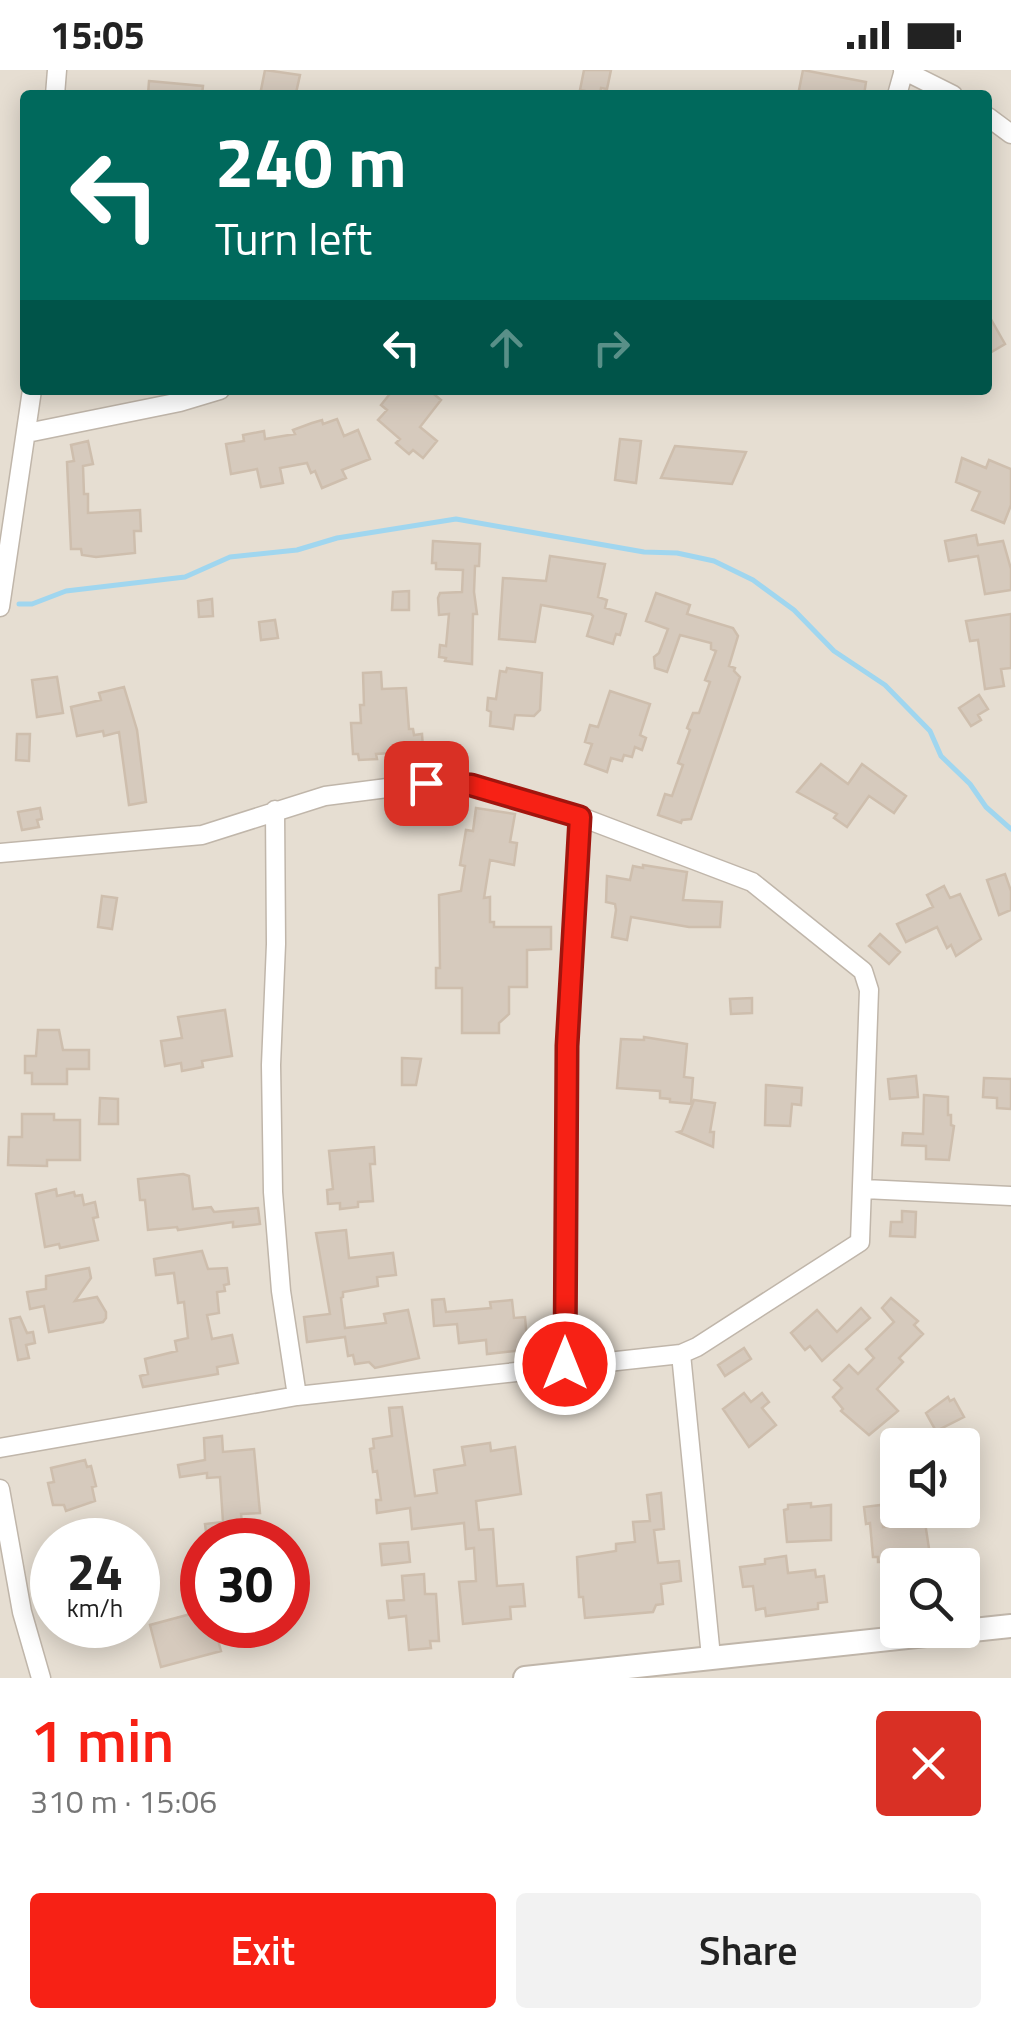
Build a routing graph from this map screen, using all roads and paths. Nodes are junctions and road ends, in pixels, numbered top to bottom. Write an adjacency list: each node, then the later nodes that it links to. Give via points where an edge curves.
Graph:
1 (904, 70): 2 (street)
2 (942, 90)
3 (32, 395): 5 (street)
4 (203, 395): 5 (street)
5 (28, 433): 6 (street)
6 (0, 607)
7 (276, 810): 8 (street, via 426,783 471,785); 9 (street, via 202,835); 14 (street, via 273,1192)
8 (580, 817): 10 (street, via 752,882 863,972 869,990); 13 (street, via 567,1046)
9 (0, 853)
10 (864, 1189): 11 (street); 12 (street, via 862,1232 854,1248)
11 (1011, 1196)
12 (681, 1354): 13 (street); 18 (street)
13 (565, 1364): 14 (street)
14 (298, 1396): 15 (street)
15 (0, 1448)
16 (0, 1489): 19 (street)
17 (1011, 1626): 18 (street)
18 (711, 1657): 20 (street)
19 (41, 1678)
20 (525, 1678)

